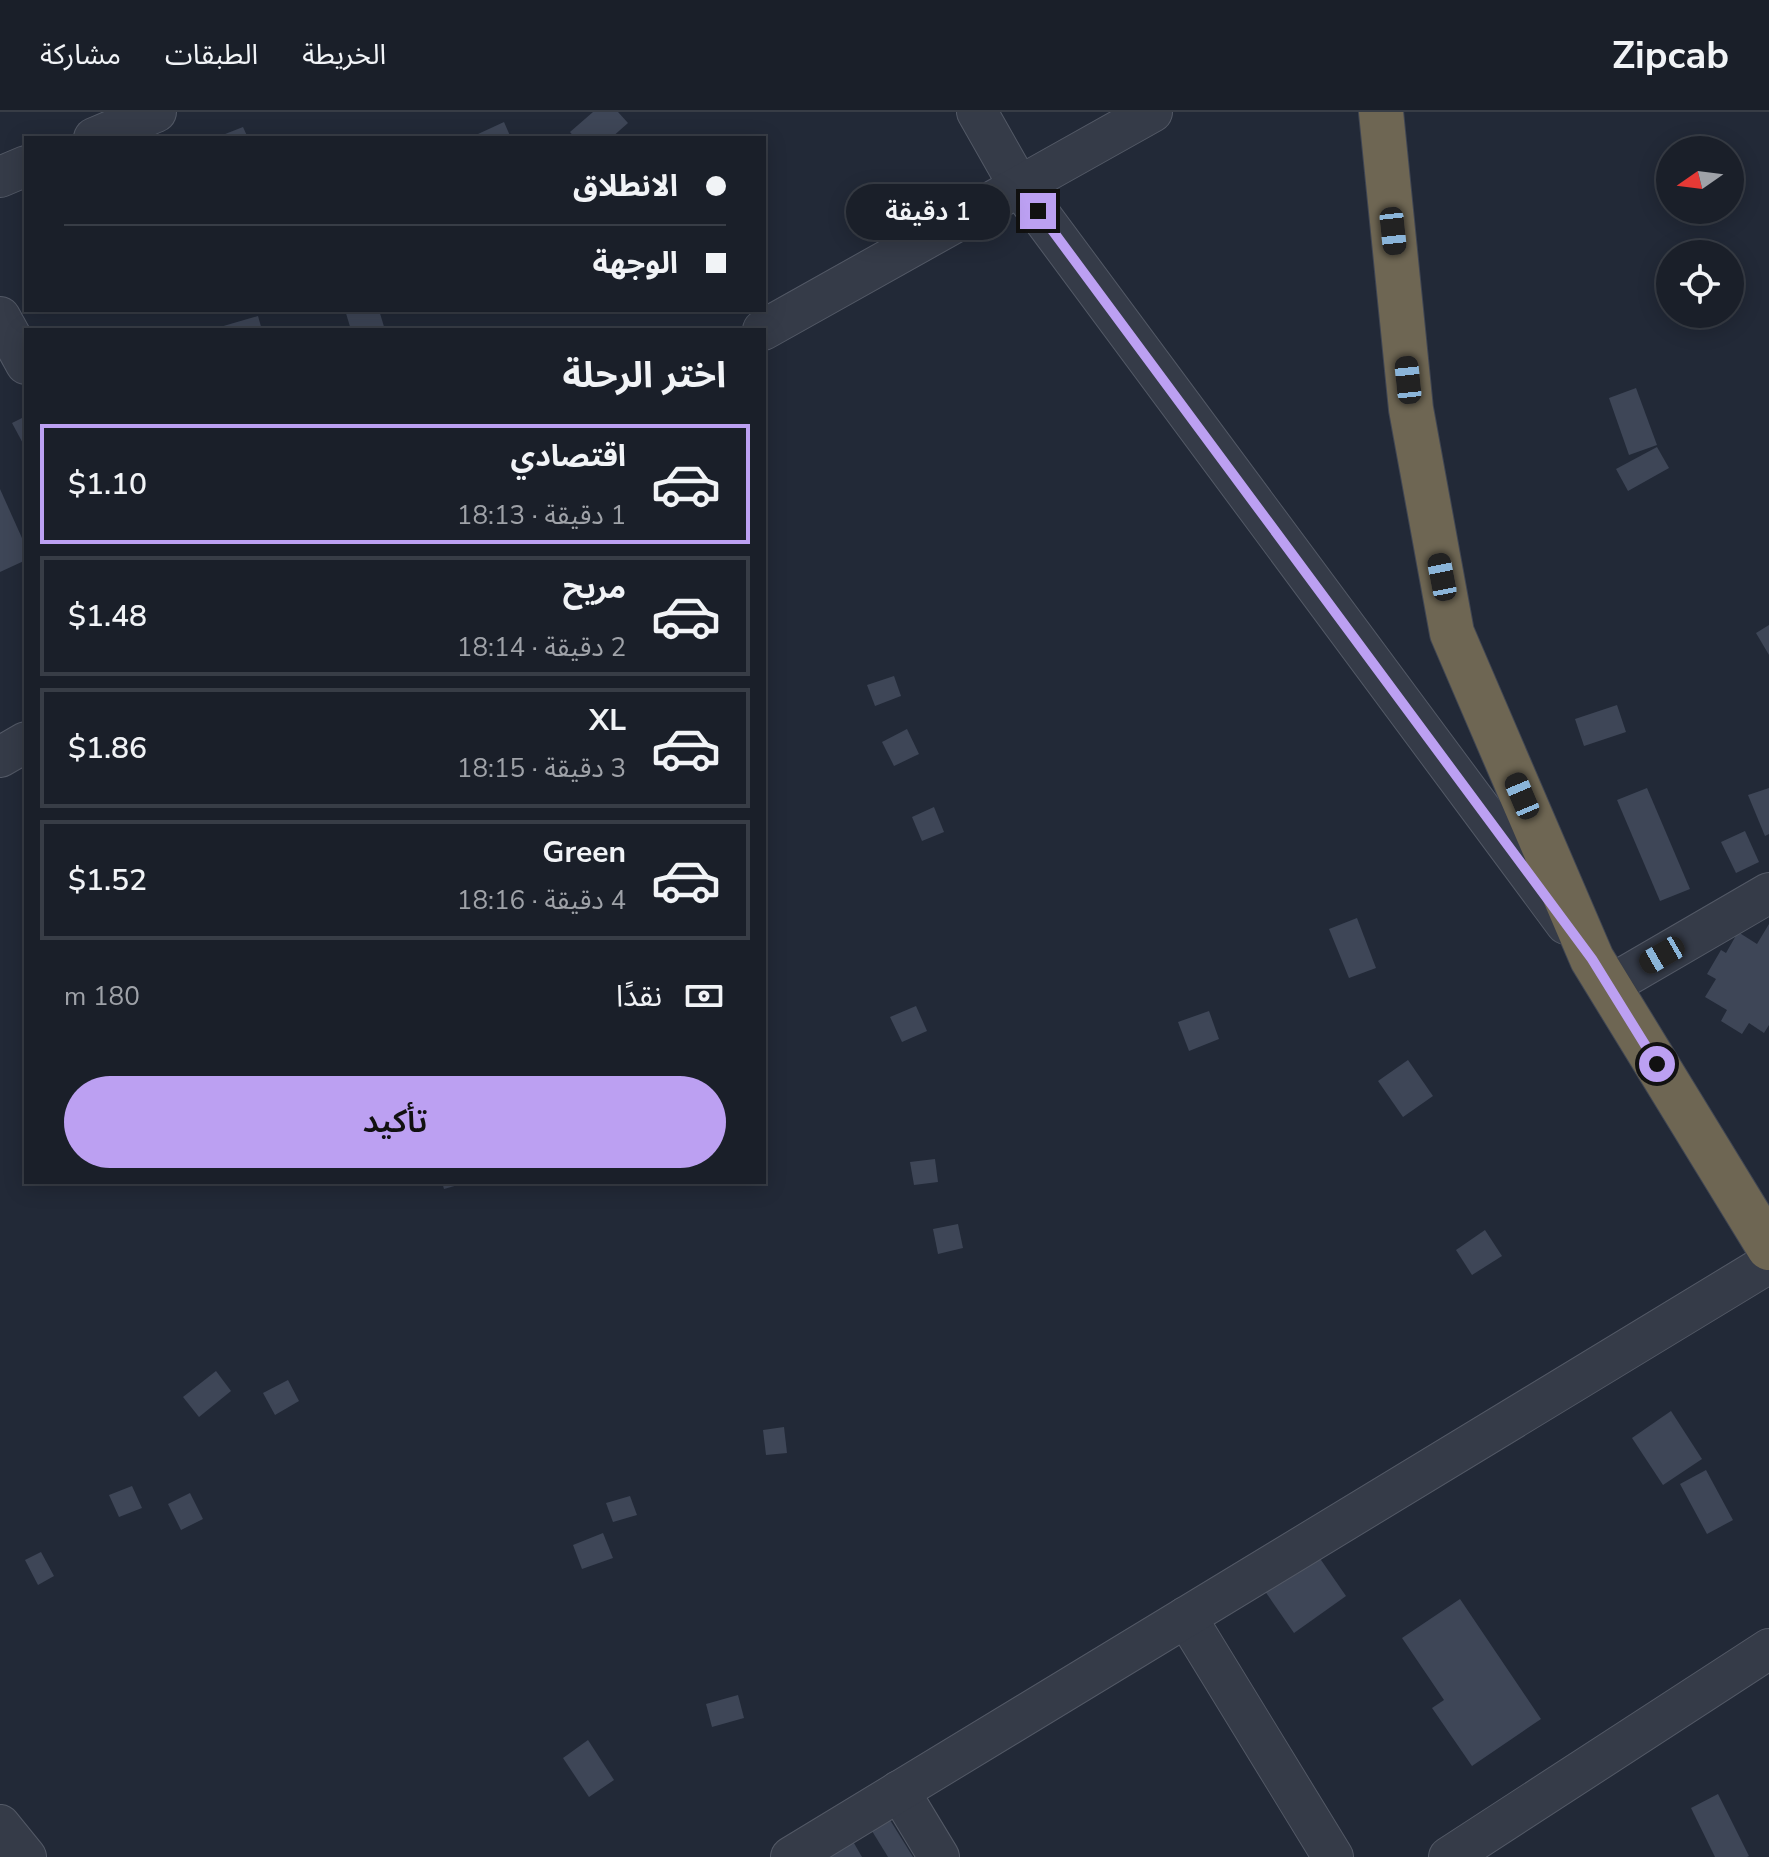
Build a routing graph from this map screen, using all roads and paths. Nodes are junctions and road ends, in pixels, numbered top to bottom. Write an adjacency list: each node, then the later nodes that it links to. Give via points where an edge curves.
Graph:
1 (156, 112): 5 (street)
2 (977, 112): 8 (street)
3 (1152, 112): 8 (street)
4 (1381, 112): 15 (highway, via 1411,409 1452,633)
5 (99, 136)
6 (24, 167): 7 (street)
7 (0, 177)
8 (1019, 186): 10 (street); 15 (street)
9 (0, 317): 11 (street)
10 (766, 328)
11 (24, 360)
12 (24, 743): 13 (street)
13 (0, 757)
14 (1769, 893): 15 (street)
15 (1600, 972): 16 (highway)
16 (1769, 1248)
17 (1769, 1263): 18 (street)
18 (1186, 1617): 20 (street); 25 (street)
19 (1769, 1649): 26 (street)
20 (899, 1791): 23 (street); 24 (street)
21 (0, 1825): 22 (street)
22 (26, 1857)
23 (791, 1857)
24 (939, 1857)
25 (1333, 1857)
26 (1449, 1857)

